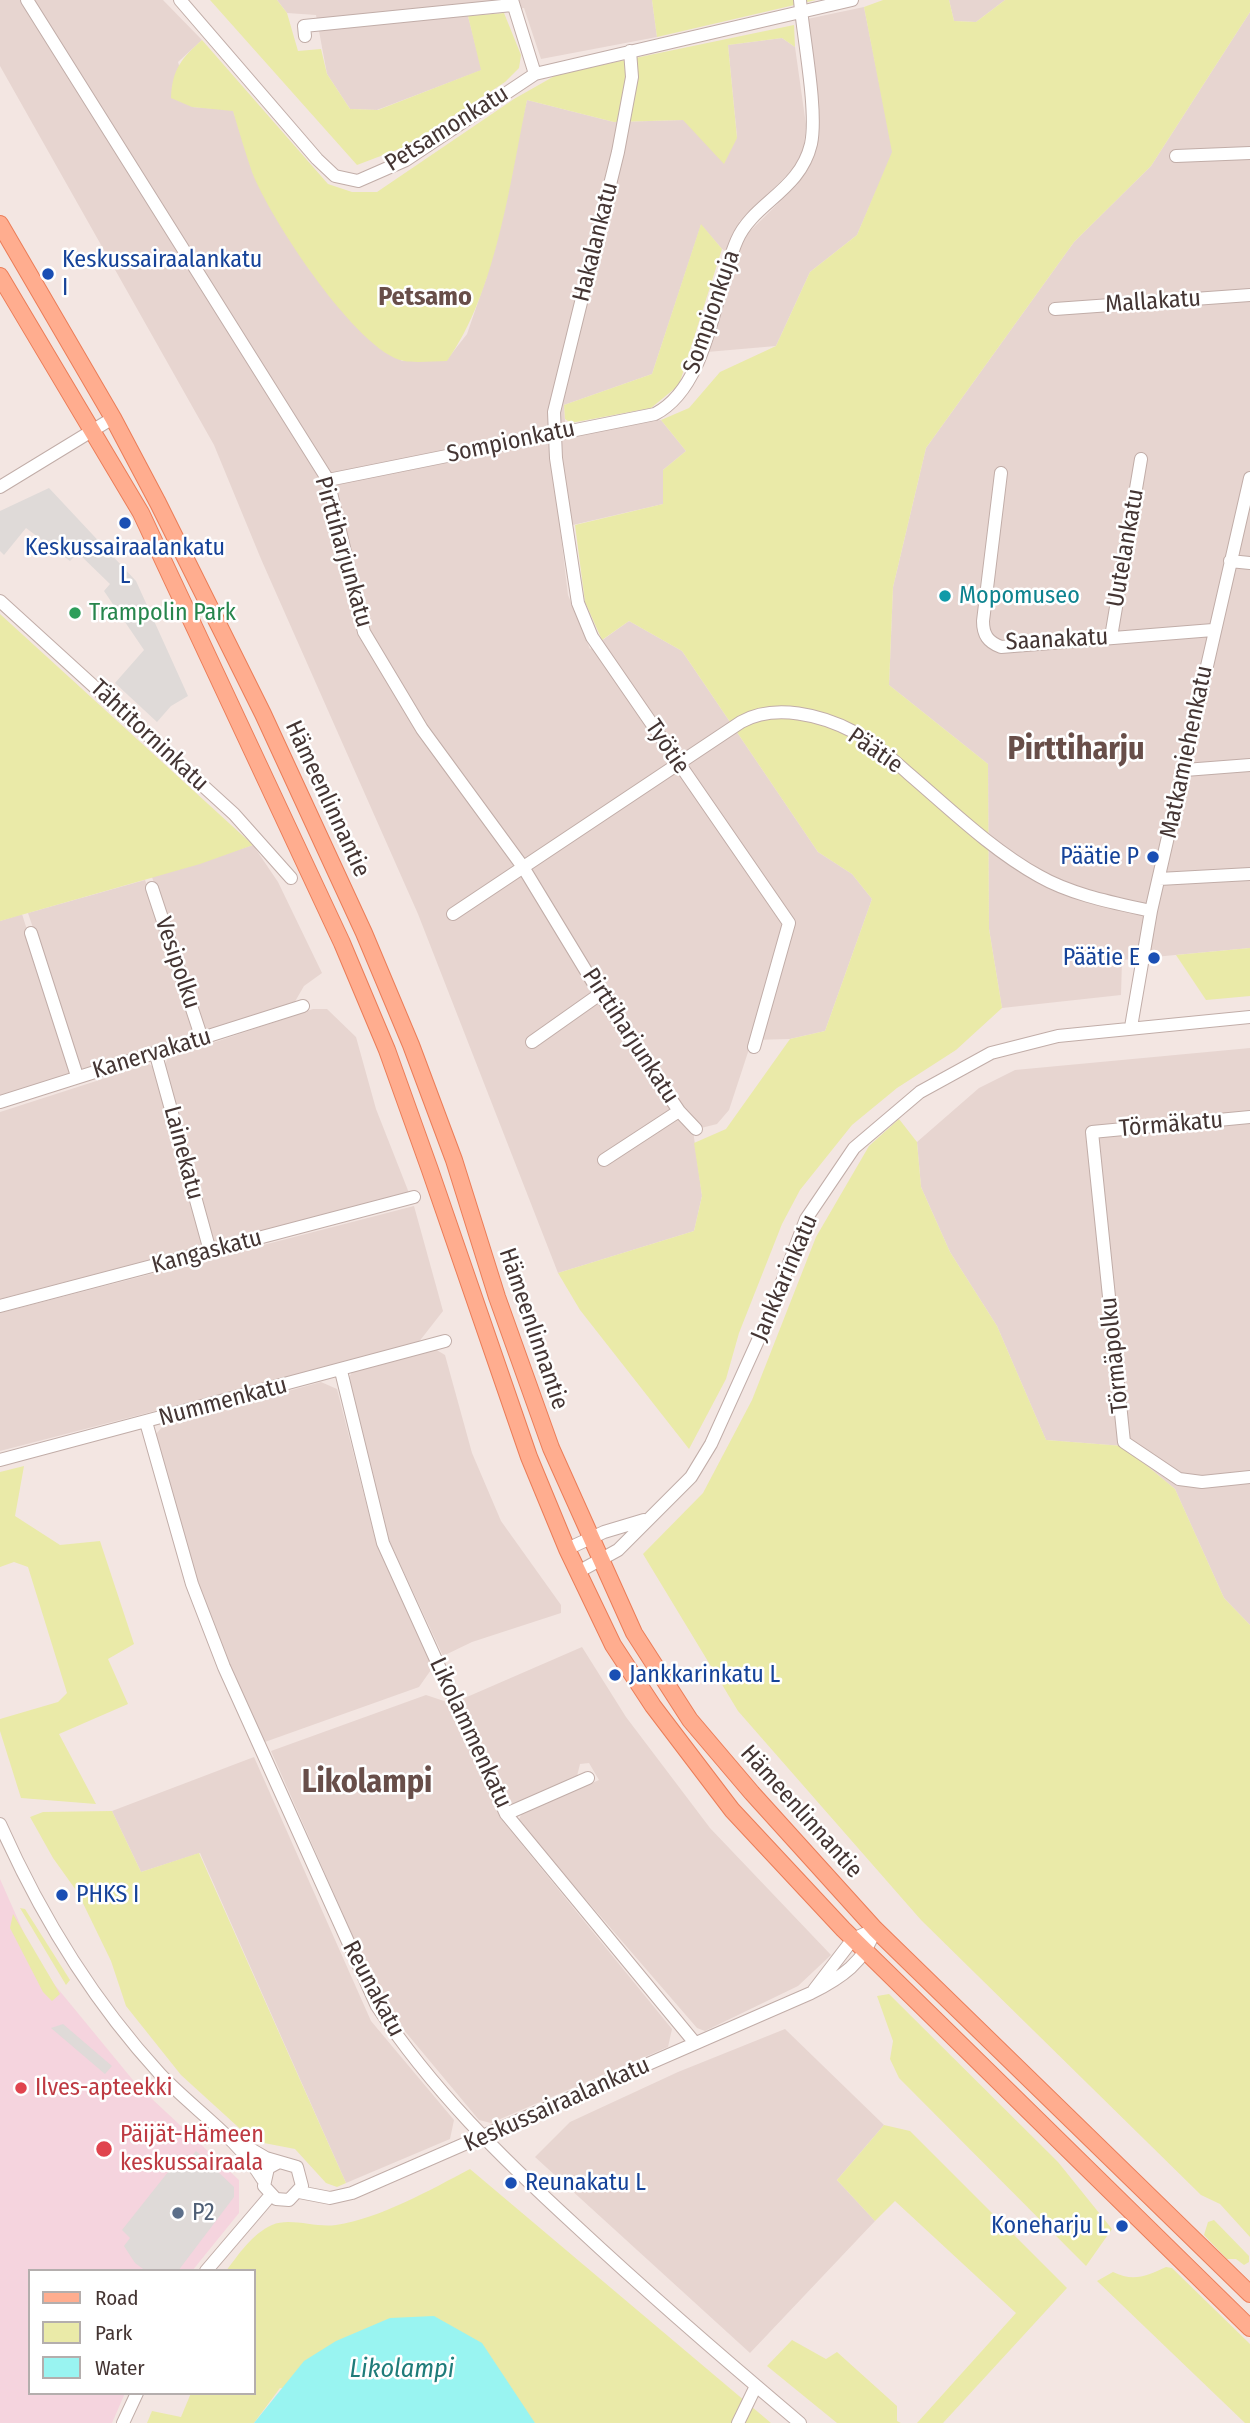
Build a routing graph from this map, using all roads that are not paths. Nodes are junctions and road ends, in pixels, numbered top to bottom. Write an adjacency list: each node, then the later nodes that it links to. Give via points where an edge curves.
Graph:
1 (27, 0): 22 (street, Pirttiharjunkatu)
2 (180, 0): 8 (street, Petsamonkatu, via 317,159 335,176 358,181 406,160)
3 (852, 0): 5 (street, Petsamonkatu)
4 (512, 3): 6 (street, via 304,26); 8 (street)
5 (800, 6): 7 (street, Petsamonkatu); 15 (street, Sompionkuja, via 811,142 793,180 737,239)
6 (305, 36)
7 (630, 51): 8 (street, Petsamonkatu); 18 (street, Hakalankatu, via 632,77 618,152 554,412)
8 (535, 74)
9 (1250, 153): 10 (street)
10 (1176, 156)
11 (0, 224): 16 (main road, Hämeenlinnantie)
12 (0, 276): 17 (main road, Hämeenlinnantie)
13 (1250, 295): 14 (street, Mallakatu)
14 (1055, 309)
15 (685, 389): 18 (street, Sompionkatu, via 655,414)
16 (113, 418): 17 (street); 64 (main road, Hämeenlinnantie, via 263,714 364,933 454,1160 551,1448)
17 (92, 431): 23 (street); 65 (main road, Hämeenlinnantie, via 141,513 342,943 387,1050 492,1357)
18 (554, 432): 22 (street, Sompionkatu); 29 (street, Työtie, via 578,603 592,638)
19 (1141, 459): 28 (street, Uutelankatu)
20 (1001, 473): 28 (street, Saanakatu, via 983,621 986,638 1002,646)
21 (1250, 478): 24 (street, Matkamiehenkatu)
22 (328, 480): 32 (street, Pirttiharjunkatu, via 364,632 422,729)
23 (0, 487)
24 (1230, 561): 25 (street); 27 (street, Matkamiehenkatu)
25 (1250, 563)
26 (0, 601): 34 (street, Tähtitorninkatu, via 234,814)
27 (1213, 630): 28 (street, Saanakatu); 31 (street, Matkamiehenkatu)
28 (1111, 637)
29 (678, 763): 32 (street, Päätie); 37 (street, Päätie, via 752,716 780,712 814,716 876,746 974,829 1040,877); 46 (street, Työtie, via 789,923)
30 (1250, 765): 31 (street)
31 (1185, 771): 35 (street, Matkamiehenkatu)
32 (523, 867): 38 (street, Päätie); 40 (street, Pirttiharjunkatu)
33 (1250, 874): 35 (street)
34 (291, 878)
35 (1159, 879): 37 (street, Matkamiehenkatu)
36 (152, 887): 44 (street, Vesipolku)
37 (1152, 911): 43 (street, Matkamiehenkatu)
38 (453, 914)
39 (31, 933): 48 (street)
40 (600, 993): 45 (street); 50 (street, Pirttiharjunkatu)
41 (303, 1006): 44 (street, Kanervakatu)
42 (1250, 1017): 43 (street, Jankkarinkatu)
43 (1131, 1027): 63 (street, Jankkarinkatu, via 1058,1036 991,1053 920,1092 854,1148 806,1219 769,1316 711,1444 691,1477)
44 (202, 1039): 47 (street, Kanervakatu)
45 (532, 1042)
46 (754, 1047)
47 (156, 1055): 48 (street, Kanervakatu); 56 (street, Lainekatu)
48 (77, 1076): 49 (street, Kanervakatu)
49 (0, 1102)
50 (678, 1111): 52 (street, Pirttiharjunkatu); 54 (street)
51 (1250, 1117): 53 (street, Törmäkatu)
52 (696, 1129)
53 (1092, 1132): 62 (street, Törmäpolku, via 1124,1442 1179,1479 1202,1482)
54 (604, 1160)
55 (414, 1197): 56 (street, Kangaskatu)
56 (210, 1251): 57 (street, Kangaskatu)
57 (0, 1306)
58 (445, 1341): 59 (street, Nummenkatu)
59 (341, 1371): 60 (street, Nummenkatu); 69 (street, Likolammenkatu, via 383,1543)
60 (146, 1422): 61 (street, Nummenkatu); 77 (street, Reunakatu, via 192,1584 224,1667 377,2006 401,2043)
61 (0, 1460)
62 (1250, 1477)
63 (645, 1520): 64 (street, Jankkarinkatu); 66 (street, Jankkarinkatu, via 618,1550)
64 (591, 1539): 65 (street, Jankkarinkatu); 66 (main road, Hämeenlinnantie)
65 (567, 1549): 67 (main road, Hämeenlinnantie)
66 (601, 1561): 67 (street, Jankkarinkatu); 71 (main road, Hämeenlinnantie, via 634,1633 690,1720)
67 (578, 1572): 72 (main road, Hämeenlinnantie, via 614,1645 653,1706 732,1810)
68 (588, 1778): 69 (street)
69 (506, 1814): 75 (street, Likolammenkatu)
70 (0, 1824): 76 (street, via 54,1929 114,2019 165,2079)
71 (875, 1929): 72 (street, Keskussairaalankatu); 73 (street, Keskussairaalankatu); 83 (main road, Hämeenlinnantie)
72 (853, 1939): 73 (main road, Hämeenlinnantie); 74 (street, Keskussairaalankatu)
73 (866, 1952): 74 (street, Keskussairaalankatu, via 836,1980); 84 (main road, Hämeenlinnantie)
74 (811, 1993): 75 (street, Keskussairaalankatu)
75 (695, 2043): 77 (street, Keskussairaalankatu)
76 (225, 2133): 78 (street); 79 (street)
77 (482, 2137): 80 (street, Keskussairaalankatu, via 352,2193 330,2198); 85 (street, Reunakatu)
78 (279, 2162): 79 (street, via 268,2168); 80 (street, via 297,2167 303,2179)
79 (263, 2180): 81 (street)
80 (299, 2192): 81 (street, via 282,2201)
81 (270, 2196): 82 (street)
82 (208, 2269)
83 (1250, 2294)
84 (1250, 2328)
85 (756, 2386): 88 (street); 89 (street, Reunakatu)
86 (136, 2395): 87 (street)
87 (123, 2423)
88 (738, 2423)
89 (800, 2423)

